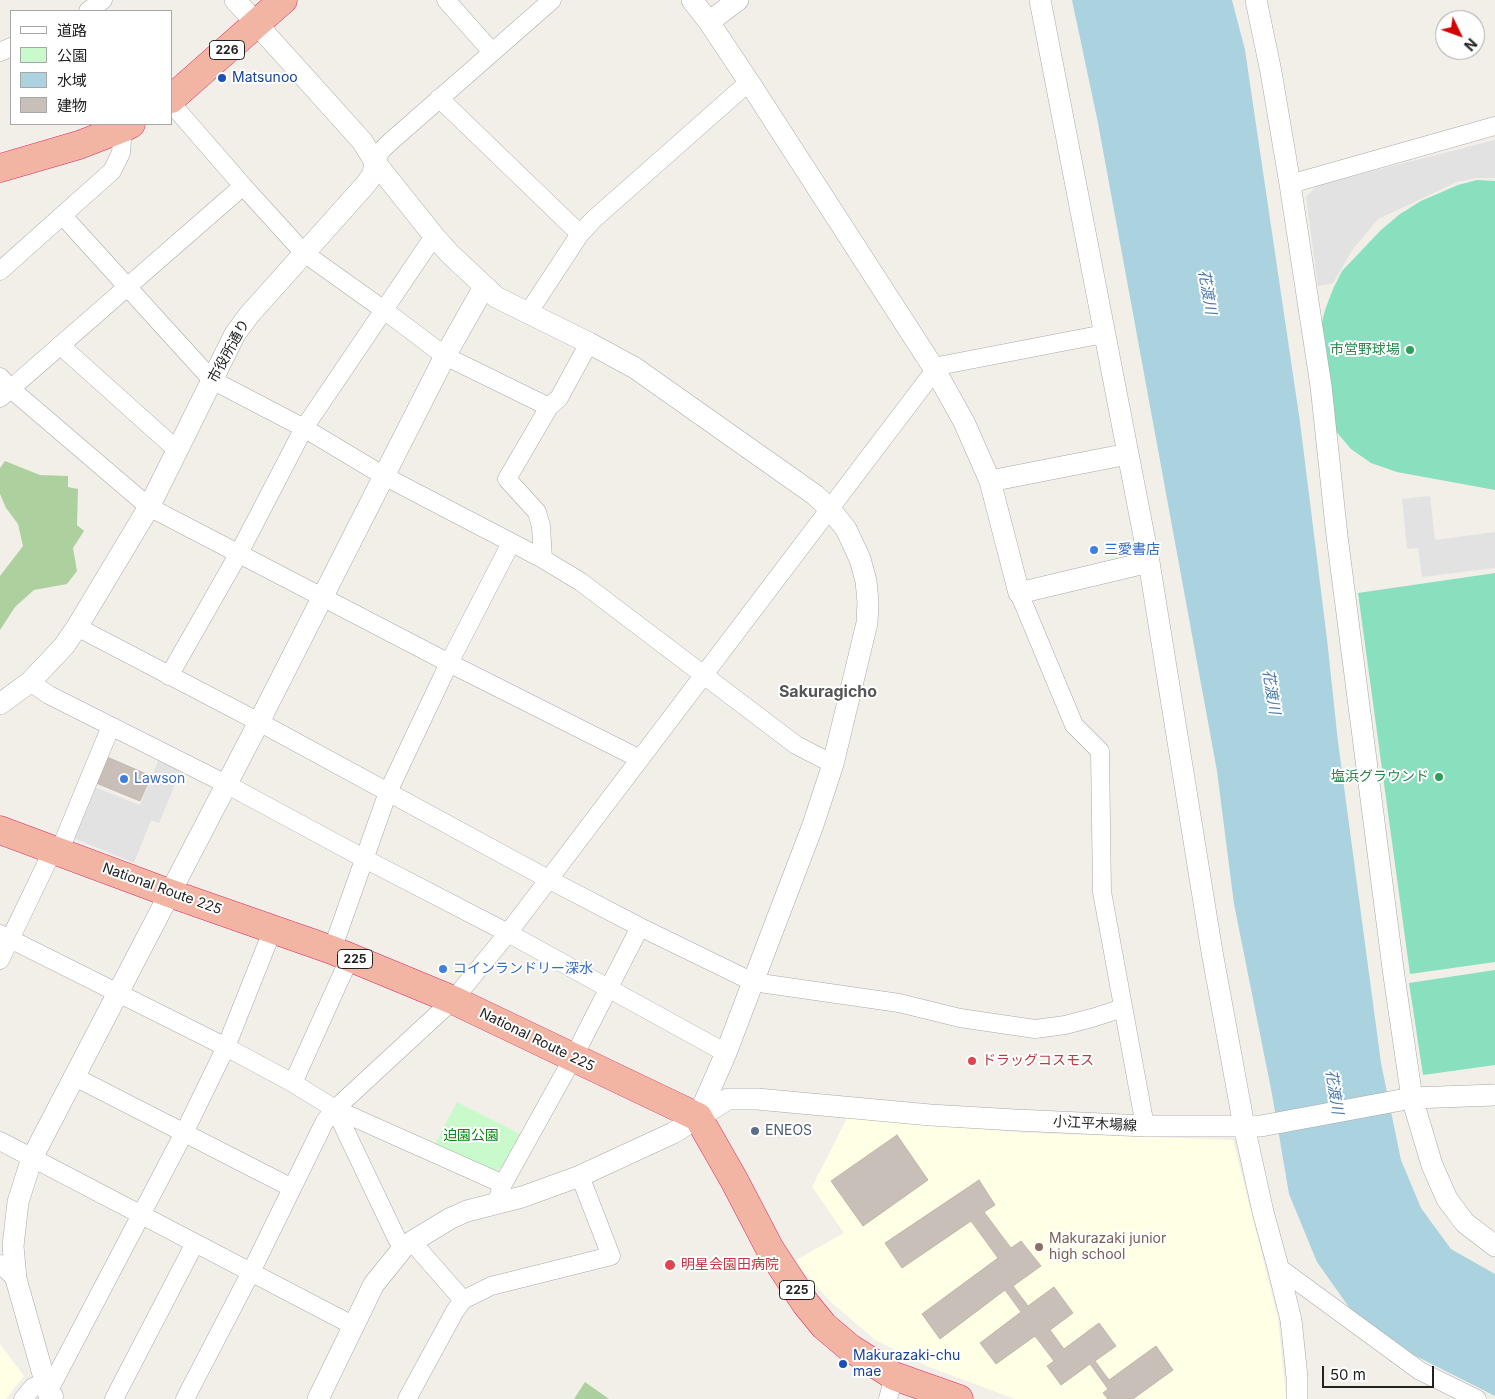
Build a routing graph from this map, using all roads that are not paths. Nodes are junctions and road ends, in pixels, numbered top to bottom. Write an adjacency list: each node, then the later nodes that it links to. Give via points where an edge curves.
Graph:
1 (104, 0): 10 (street)
2 (235, 0): 12 (street)
3 (283, 0): 12 (highway, 226)
4 (446, 0): 13 (street)
5 (552, 0): 13 (street)
6 (692, 0): 11 (street)
7 (738, 0): 11 (street)
8 (1040, 0): 33 (street)
9 (1256, 0): 22 (street)
10 (89, 10)
11 (709, 22): 14 (street)
12 (256, 24): 16 (highway, 226); 20 (street, via 362,141)
13 (492, 52): 15 (street)
14 (749, 82): 25 (street); 37 (street)
15 (438, 98): 20 (street, via 381,151); 25 (street)
16 (172, 100)
17 (172, 102): 23 (street)
18 (127, 126): 21 (highway, via 79,145); 24 (street, via 121,154 112,171)
19 (1495, 126): 22 (street)
20 (375, 162): 26 (street); 27 (street, 市役所通り, via 373,174 366,184)
21 (0, 168)
22 (1290, 184): 88 (street, via 1320,386 1386,917)
23 (243, 186): 27 (street); 29 (street)
24 (63, 216): 28 (street); 29 (street)
25 (580, 234): 32 (street)
26 (434, 236): 30 (street); 31 (street)
27 (304, 253): 31 (street); 38 (street, 市役所通り, via 235,334)
28 (0, 271)
29 (127, 287): 35 (street); 38 (street)
30 (484, 287): 32 (street, via 496,297); 36 (street)
31 (384, 310): 36 (street); 41 (street)
32 (528, 313): 34 (street)
33 (1104, 334): 37 (street); 43 (street)
34 (589, 343): 40 (street, via 559,398); 47 (street, via 635,368 816,495)
35 (60, 345): 39 (street); 42 (street)
36 (445, 356): 40 (street); 44 (street)
37 (934, 369): 45 (street, via 964,422); 47 (street)
38 (212, 380): 41 (street); 42 (street, 市役所通り)
39 (4, 388): 46 (street)
40 (549, 408): 50 (street, via 507,479 537,512)
41 (304, 428): 44 (street); 49 (street)
42 (177, 450): 46 (street, 市役所通り)
43 (1128, 454): 45 (street); 51 (street)
44 (384, 476): 48 (street); 53 (street)
45 (990, 481): 52 (street)
46 (149, 507): 49 (street); 54 (street, 市役所通り)
47 (830, 509): 56 (street); 63 (street, via 846,529 860,559 868,602 866,624)
48 (511, 543): 50 (street); 55 (street)
49 (238, 555): 53 (street); 57 (street)
50 (543, 559): 56 (street, via 581,582)
51 (1149, 562): 52 (street); 92 (street, via 1212,952)
52 (1018, 593): 81 (street, via 1074,725 1100,751 1102,892)
53 (322, 597): 55 (street); 60 (street)
54 (77, 627): 57 (street); 58 (street, 市役所通り)
55 (449, 663): 62 (street); 65 (street)
56 (705, 675): 62 (street); 63 (street, via 796,745)
57 (169, 676): 60 (street)
58 (30, 682): 59 (street, 市役所通り); 61 (street)
59 (0, 704)
60 (259, 722): 64 (street); 65 (street)
61 (111, 726): 64 (street); 67 (street)
62 (640, 759): 69 (street)
63 (833, 764): 77 (street)
64 (226, 784): 68 (street); 70 (street)
65 (388, 792): 68 (street); 69 (street)
66 (0, 830): 67 (highway, National Route 225 / 225)
67 (56, 851): 70 (highway, National Route 225 / 225); 74 (street)
68 (365, 860): 73 (street); 75 (street)
69 (548, 879): 71 (street); 73 (street)
70 (169, 893): 72 (highway, National Route 225 / 225); 79 (street)
71 (640, 927): 77 (street); 78 (street)
72 (273, 929): 75 (highway, National Route 225 / 225); 82 (street)
73 (508, 933): 78 (street); 80 (street)
74 (5, 936): 76 (street); 79 (street)
75 (341, 954): 80 (highway, National Route 225 / 225); 86 (street)
76 (0, 960)
77 (754, 982): 81 (street, via 899,1003 960,1018 1034,1029 1065,1025); 83 (street)
78 (610, 988): 83 (street); 84 (street)
79 (118, 991): 82 (street); 85 (street)
80 (453, 1000): 84 (highway, National Route 225 / 225); 89 (street)
81 (1123, 1008): 91 (street)
82 (226, 1047): 86 (street); 93 (street)
83 (726, 1053): 90 (street)
84 (573, 1058): 90 (highway, National Route 225 / 225); 98 (street)
85 (73, 1076): 93 (street); 95 (street)
86 (293, 1083): 89 (street)
87 (1495, 1095): 88 (street, 小江平木場線)
88 (1403, 1100): 92 (street, 小江平木場線); 102 (street, via 1447,1199 1465,1223)
89 (336, 1109): 97 (street, via 325,1121); 98 (street); 101 (street, via 397,1239)
90 (698, 1117): 91 (street, 小江平木場線, via 728,1099 757,1099 930,1115); 96 (street, 小江平木場線, via 673,1133); 109 (highway, 225, via 770,1249 806,1304 824,1326)
91 (1146, 1126): 92 (street, 小江平木場線)
92 (1252, 1126): 104 (street, via 1263,1212)
93 (184, 1133): 97 (street); 99 (street)
94 (0, 1141): 95 (street)
95 (32, 1158): 99 (street); 106 (street, via 18,1202 14,1246)
96 (580, 1176): 98 (street, 小江平木場線, via 540,1191); 107 (street, via 611,1256 491,1286)
97 (292, 1188): 105 (street)
98 (500, 1193): 101 (street, 小江平木場線)
99 (142, 1215): 100 (street); 110 (street)
100 (195, 1243): 105 (street); 112 (street)
101 (408, 1244): 107 (street, via 420,1252); 108 (street, via 374,1284)
102 (1495, 1246)
103 (0, 1264): 106 (street)
104 (1278, 1267): 117 (street, via 1291,1320); 118 (street, via 1420,1371)
105 (251, 1272): 108 (street); 113 (street)
106 (16, 1279): 110 (street)
107 (463, 1300): 115 (street)
108 (354, 1326): 114 (street)
109 (891, 1388): 116 (highway, 225)
110 (51, 1393): 111 (street, via 33,1387)
111 (23, 1399)
112 (114, 1399)
113 (185, 1399)
114 (318, 1399)
115 (407, 1399)
116 (959, 1399)
117 (1297, 1399)
118 (1477, 1399)

